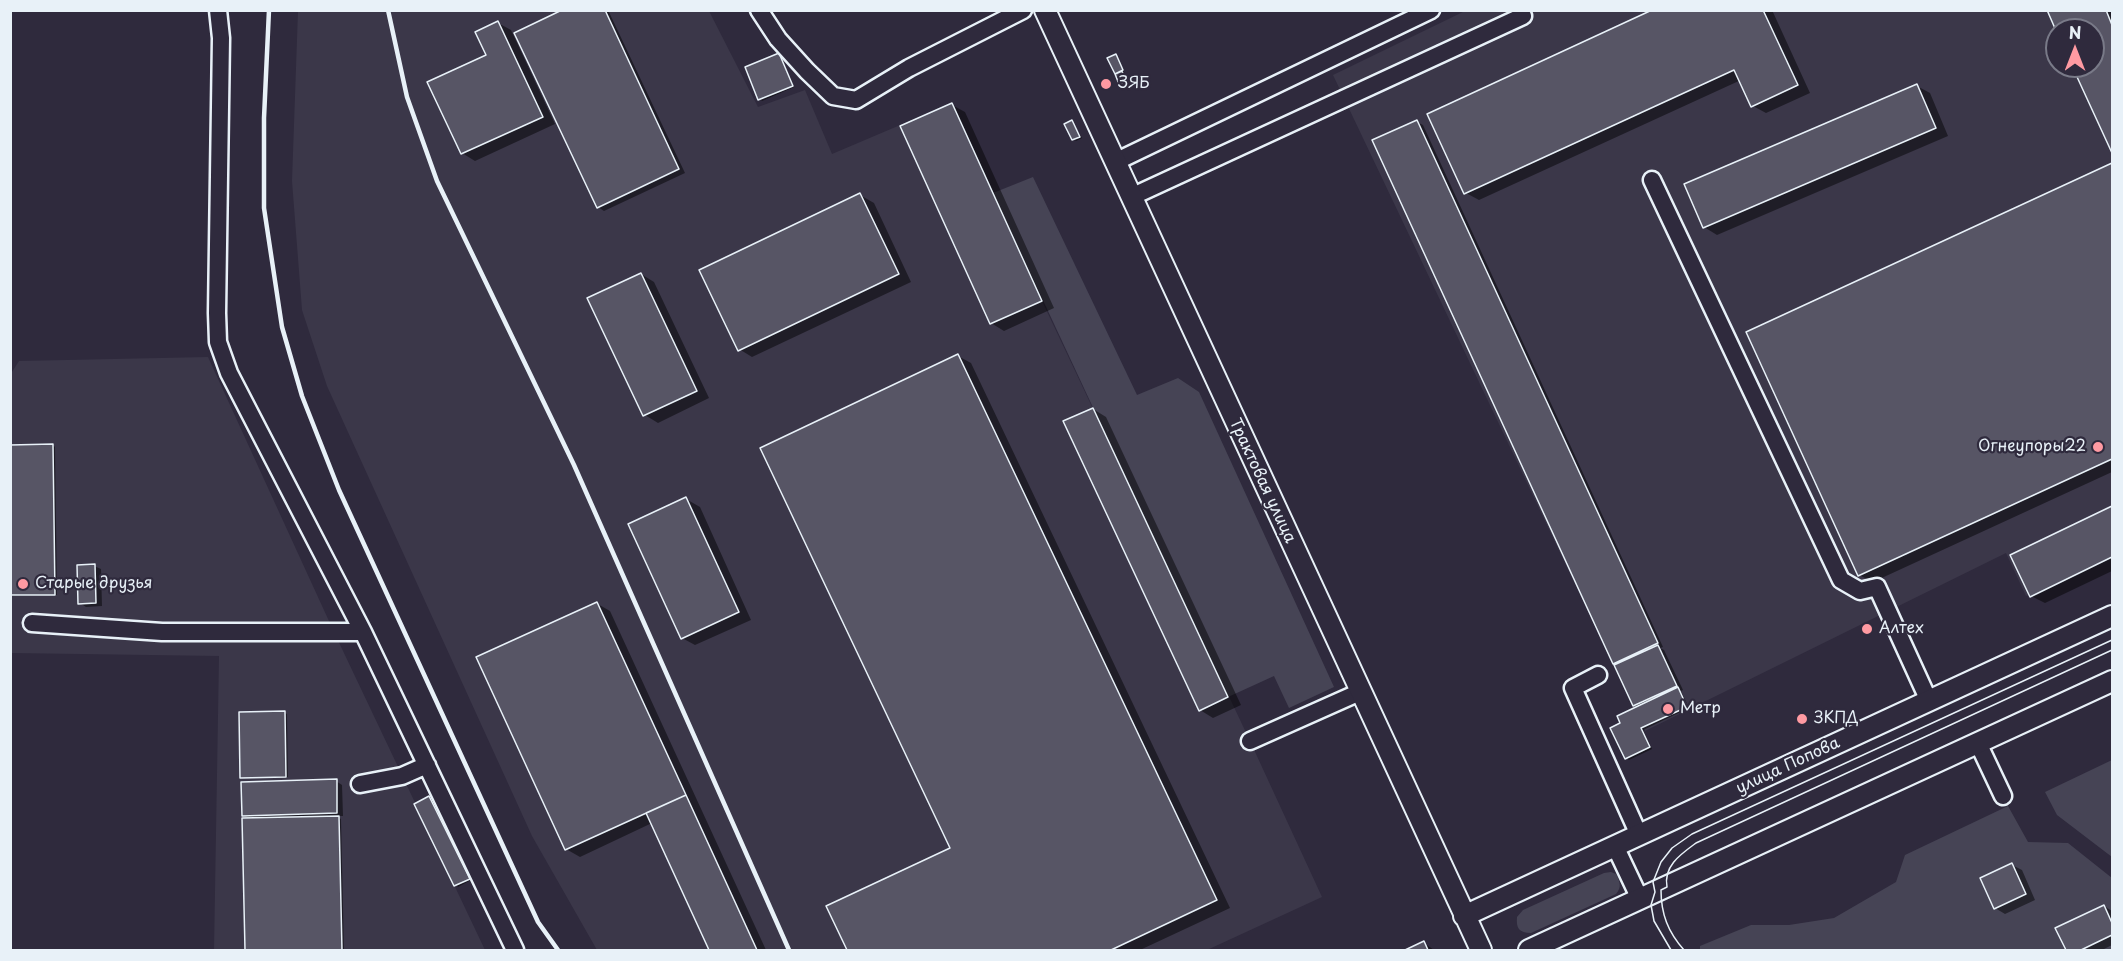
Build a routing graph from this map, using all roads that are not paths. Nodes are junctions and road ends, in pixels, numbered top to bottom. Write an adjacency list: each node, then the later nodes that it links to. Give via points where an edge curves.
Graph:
1 (218, 10): 12 (street, via 218,342 229,373)
2 (759, 10): 3 (street, via 778,39 833,96 856,99)
3 (1023, 10)
4 (1045, 10): 7 (main road, Трактовая улица)
5 (1431, 10): 7 (street)
6 (1523, 16): 9 (street)
7 (1115, 162): 9 (main road, Трактовая улица)
8 (1652, 180): 16 (street, via 1841,580 1860,591 1877,587)
9 (1131, 197): 15 (main road, Трактовая улица)
10 (2112, 616): 16 (main road, улица Попова)
11 (32, 623): 12 (street, via 162,632)
12 (363, 632): 19 (street)
13 (1598, 675): 22 (street, via 1573,688)
14 (2112, 681): 18 (main road)
15 (1360, 692): 17 (street); 25 (main road, Трактовая улица)
16 (1929, 701): 22 (main road, улица Попова)
17 (1250, 741)
18 (1978, 743): 21 (street); 24 (main road)
19 (427, 765): 20 (street, via 402,776); 26 (street)
20 (360, 784)
21 (2003, 796)
22 (1639, 835): 23 (main road, улица Попова)
23 (1615, 846): 24 (street); 25 (main road, улица Попова)
24 (1640, 899): 28 (main road)
25 (1464, 916): 27 (main road, Трактовая улица)
26 (515, 951)
27 (1481, 951)
28 (1529, 951)

